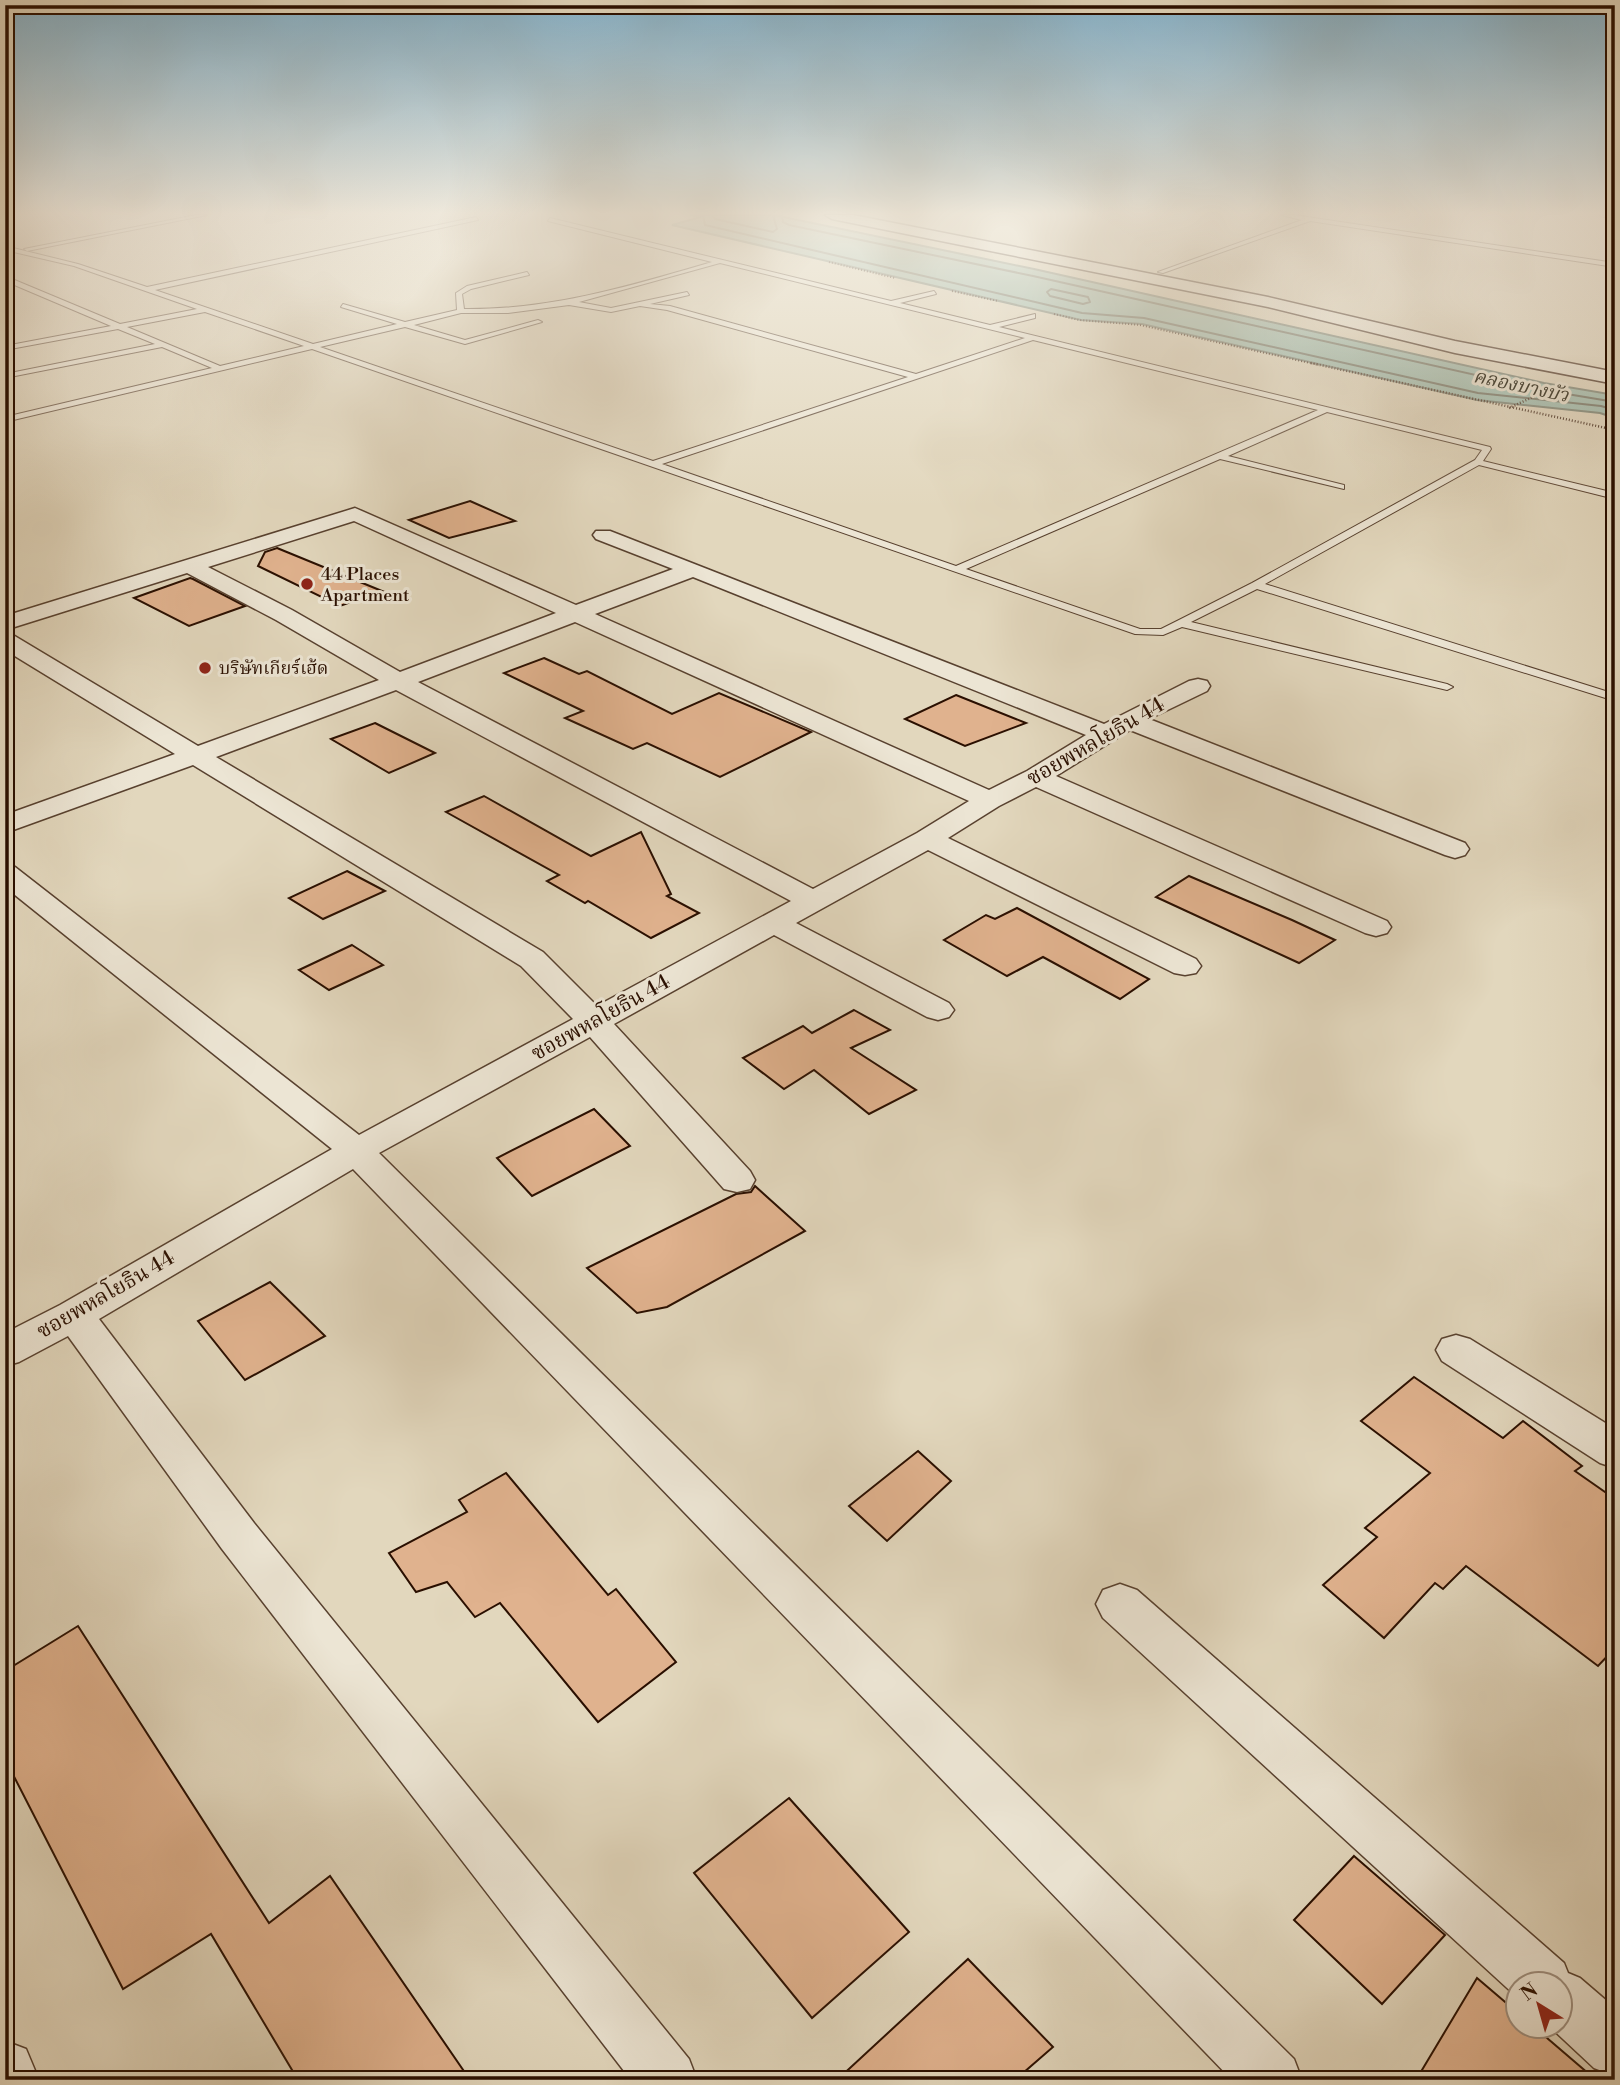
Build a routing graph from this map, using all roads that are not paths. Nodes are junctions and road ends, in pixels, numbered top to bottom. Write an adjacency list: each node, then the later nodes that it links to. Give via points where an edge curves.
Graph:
1 (85, 312): 13 (lane)
2 (194, 312): 13 (lane)
3 (213, 312): 19 (lane)
4 (364, 312): 12 (lane)
5 (456, 312): 12 (lane)
6 (495, 312): 12 (lane, via 538,321 464,342)
7 (683, 312): 26 (lane)
8 (925, 312): 14 (lane)
9 (1311, 312): 27 (main road)
10 (1335, 312): 24 (main road)
11 (1032, 316): 14 (lane)
12 (405, 325): 19 (lane)
13 (119, 327): 16 (lane); 18 (lane)
14 (989, 328): 15 (lane)
15 (1032, 338): 26 (lane); 28 (lane)
16 (54, 339): 17 (lane); 20 (lane)
17 (64, 344)
18 (163, 345): 22 (lane); 23 (lane)
19 (315, 347): 23 (lane); 32 (lane)
20 (5, 348)
21 (84, 354): 22 (lane)
22 (94, 359): 25 (lane)
23 (220, 369): 29 (lane)
24 (1615, 369)
25 (5, 376)
26 (917, 377): 32 (lane)
27 (1615, 378)
28 (1325, 410): 30 (lane); 31 (lane, via 1487,449)
29 (5, 421)
30 (1219, 456): 33 (lane); 38 (lane)
31 (1478, 462): 34 (lane); 39 (lane)
32 (654, 464): 38 (lane)
33 (1341, 487)
34 (1615, 496)
35 (603, 536): 37 (street)
36 (188, 565): 40 (street, via 355,514); 41 (street); 44 (street)
37 (693, 569): 40 (street); 48 (street)
38 (957, 569): 42 (lane, via 1139,632 1163,632)
39 (1256, 585): 42 (lane); 47 (lane)
40 (576, 615): 44 (street); 51 (street)
41 (5, 622)
42 (1181, 623): 46 (lane)
43 (5, 640): 49 (street)
44 (398, 681): 49 (street); 56 (street)
45 (1198, 686): 48 (street, ซอยพหลโยธิน 44)
46 (1447, 687)
47 (1615, 698)
48 (1117, 727): 50 (street, ซอยพหลโยธิน 44); 54 (street)
49 (197, 755): 52 (street); 61 (street, via 532,959)
50 (1036, 777): 51 (street, ซอยพหลโยธิน 44); 58 (street)
51 (989, 800): 53 (street, ซอยพหลโยธิน 44)
52 (5, 825)
53 (926, 839): 56 (street, ซอยพหลโยธิน 44); 59 (street)
54 (1455, 849)
55 (5, 873): 62 (street)
56 (812, 900): 57 (street, ซอยพหลโยธิน 44)
57 (774, 923): 60 (street); 61 (street, ซอยพหลโยธิน 44)
58 (1376, 927)
59 (1185, 966)
60 (938, 1010)
61 (595, 1023): 62 (street, ซอยพหลโยธิน 44); 63 (street)
62 (356, 1151): 64 (street, ซอยพหลโยธิน 44); 75 (street)
63 (737, 1180)
64 (74, 1315): 66 (street, ซอยพหลโยธิน 44); 74 (street, via 237,1536)
65 (1456, 1350): 67 (street)
66 (5, 1351)
67 (1615, 1451)
68 (1120, 1604): 69 (street)
69 (1528, 1969)
70 (1574, 2010): 71 (street)
71 (1615, 2047)
72 (5, 2070): 73 (street)
73 (10, 2080)
74 (668, 2080)
75 (1273, 2080)

